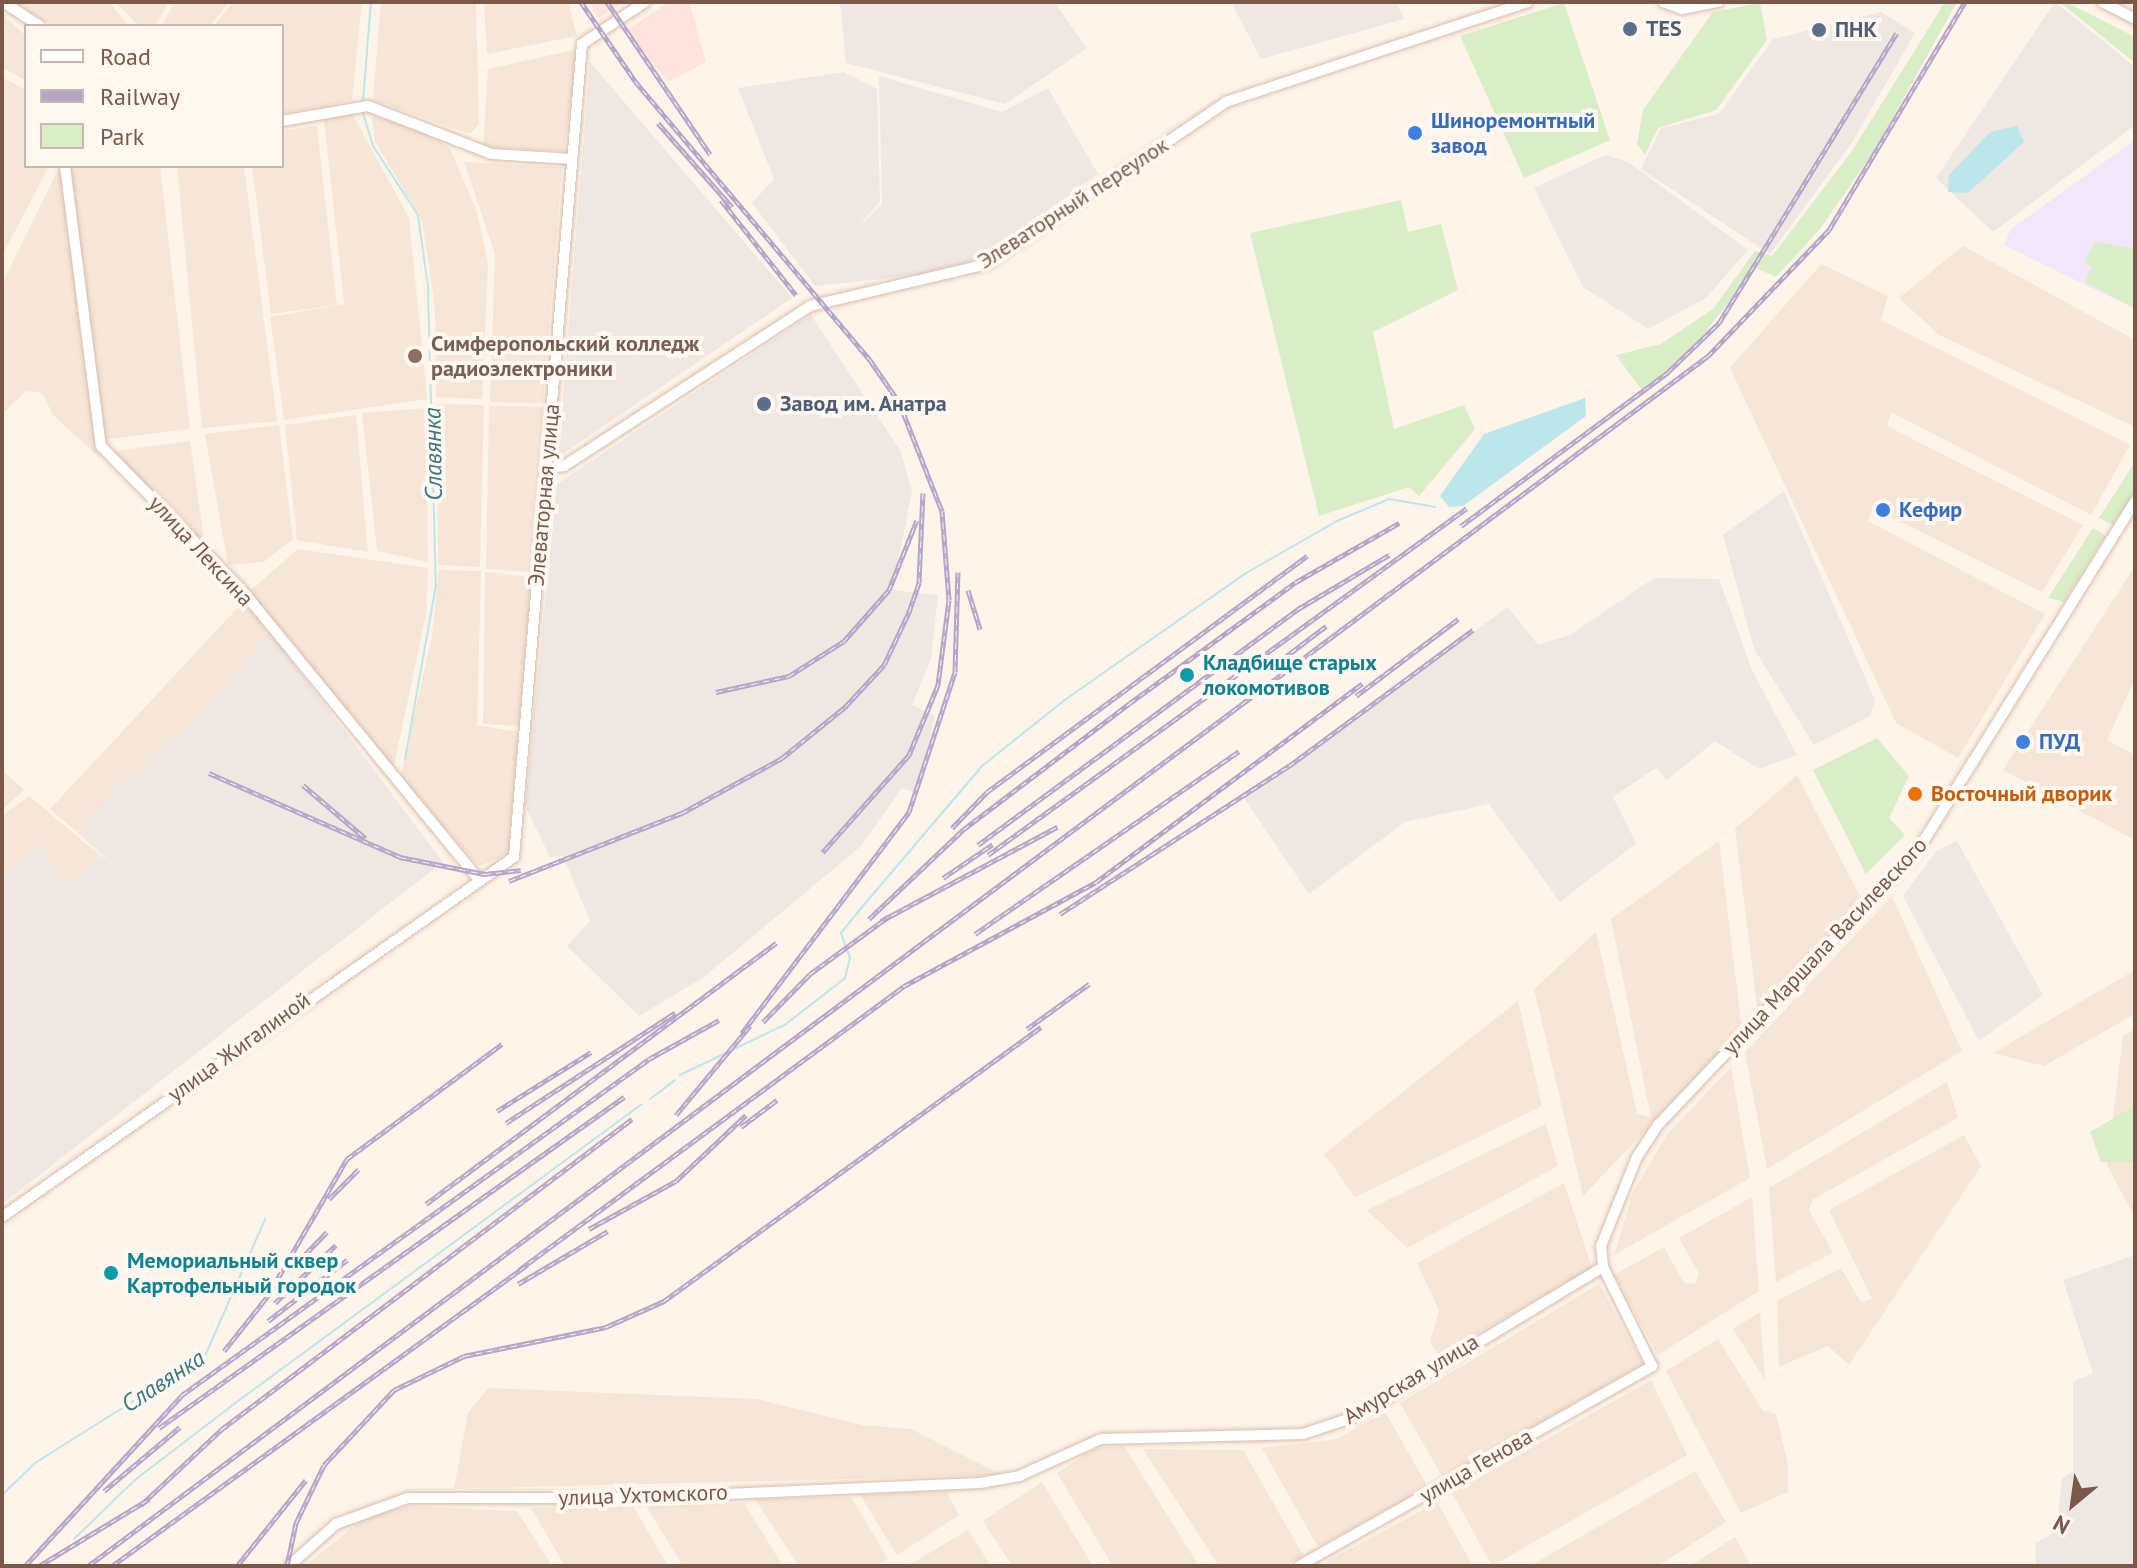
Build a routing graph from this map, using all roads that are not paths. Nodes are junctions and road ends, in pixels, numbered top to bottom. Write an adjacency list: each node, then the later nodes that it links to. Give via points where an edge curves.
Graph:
1 (3, 2): 8 (main road)
2 (645, 2): 10 (main road, Элеваторная улица, via 582,44)
3 (1528, 2): 12 (main road, Элеваторный переулок, via 1226,102 987,264 810,306 564,466)
4 (1663, 2): 5 (main road, via 1682,9)
5 (1718, 2)
6 (2102, 2): 7 (main road)
7 (2135, 19)
8 (37, 24)
9 (284, 121): 10 (main road, via 368,106 492,154)
10 (572, 159): 12 (main road, Элеваторная улица)
11 (65, 168): 14 (main road, улица Лексина, via 101,446 241,589)
12 (548, 468): 14 (main road, Элеваторная улица, via 515,853)
13 (2135, 501): 16 (main road, улица Маршала Василевского, via 1918,850 1658,1125 1619,1193 1601,1246)
14 (477, 877): 15 (main road, улица Жигалиной)
15 (2, 1217)
16 (1603, 1267): 17 (main road, Амурская улица, via 1332,1427 1248,1441 1101,1439); 19 (main road, улица Генова, via 1652,1366)
17 (1019, 1476): 18 (main road, улица Ухтомского, via 635,1498 408,1498 336,1524)
18 (289, 1566)
19 (1299, 1566)

